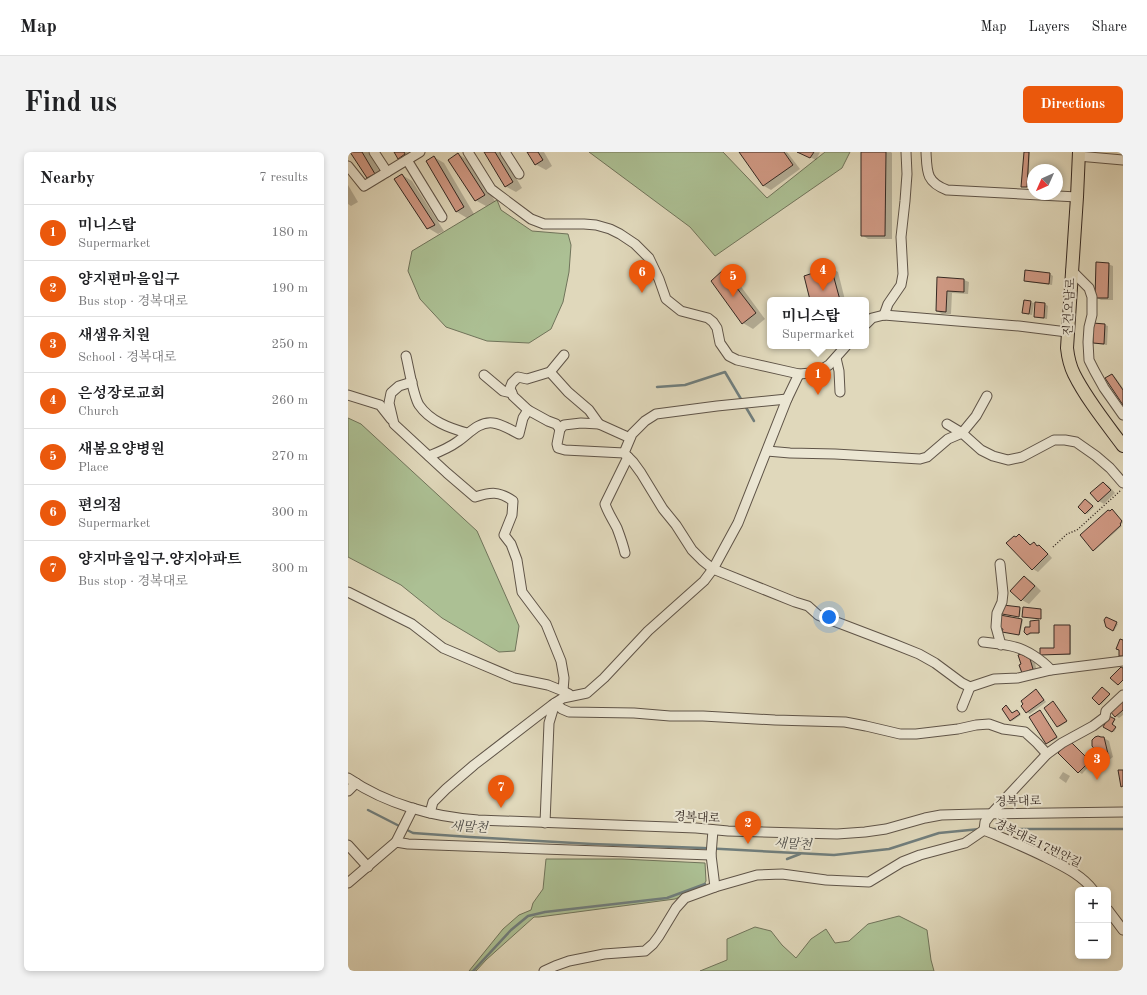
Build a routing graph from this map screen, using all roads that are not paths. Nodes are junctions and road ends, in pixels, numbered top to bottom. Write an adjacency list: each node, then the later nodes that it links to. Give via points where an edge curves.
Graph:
1 (374, 152): 11 (street)
2 (468, 152): 24 (street, via 492,189 531,220 544,224 584,224 610,229 635,244 649,258 666,299 681,310 713,322 720,343 729,356)
3 (505, 152): 12 (street)
4 (906, 152): 16 (street, via 907,174 901,238 903,274 901,284)
5 (926, 152): 13 (street, via 930,180 947,190)
6 (417, 153): 8 (street)
7 (1079, 154): 9 (street); 13 (main road, 진건오남로)
8 (407, 160): 11 (street); 14 (street)
9 (1123, 160)
10 (348, 166): 11 (street, via 364,186)
11 (387, 172)
12 (519, 174)
13 (1077, 197): 15 (main road, 진건오남로)
14 (442, 217)
15 (1071, 270): 18 (main road, 진건오남로); 33 (street, via 1089,288 1092,297 1089,327 1090,360 1104,388)
16 (884, 315): 17 (street); 18 (street)
17 (869, 321)
18 (1067, 332): 41 (main road, 진건오남로, via 1067,348 1074,374)
19 (844, 349): 22 (street)
20 (564, 355): 23 (street)
21 (406, 356): 26 (street)
22 (836, 358): 24 (street, via 817,372); 27 (street, via 840,371)
23 (550, 372): 28 (street, via 527,378 518,377 510,388); 35 (street, via 589,410)
24 (799, 374): 31 (street)
25 (484, 375): 28 (street, via 503,391)
26 (412, 382): 34 (street, via 399,386 391,393 389,404); 38 (street, via 419,404 427,413 444,425)
27 (840, 392)
28 (512, 393): 32 (street)
29 (348, 395): 34 (street, via 380,405)
30 (987, 396): 39 (street)
31 (787, 400): 40 (street, via 656,414 645,421); 42 (street)
32 (528, 410): 37 (street, via 556,424); 38 (street, via 519,434 492,423 482,424)
33 (1123, 415)
34 (394, 424): 44 (street)
35 (599, 424): 37 (street, via 564,425); 40 (street)
36 (947, 424): 39 (street)
37 (560, 429): 43 (street, via 558,448)
38 (467, 433): 44 (street, via 448,448)
39 (962, 434): 42 (street, via 948,439 927,457 920,459); 45 (street, via 981,450 1008,460 1022,457 1054,440 1076,442 1110,468)
40 (630, 438): 43 (street)
41 (1123, 446)
42 (767, 451): 48 (street, via 738,523)
43 (626, 455): 46 (street, via 605,504 618,529); 48 (street, via 692,550)
44 (429, 456): 55 (street, via 475,497 497,493 513,501 512,515 504,535 511,544 517,560 522,592 546,624 561,661)
45 (1123, 484)
46 (625, 552)
47 (1000, 564): 51 (street, via 1003,593 996,627)
48 (713, 569): 54 (street, via 808,606 818,615 919,654); 57 (street, via 704,581 648,632 604,678 587,693)
49 (348, 592): 55 (street, via 412,624 443,648 514,678)
50 (982, 642): 51 (street)
51 (1002, 644): 53 (street, via 1031,654)
52 (1123, 661): 53 (street)
53 (1051, 670): 54 (street, via 1018,678 994,679)
54 (970, 687): 59 (street)
55 (563, 691): 57 (street)
56 (1123, 695): 60 (street, 경복대로17번안길, via 1106,711 1105,717)
57 (573, 697): 58 (street, via 563,698)
58 (555, 703): 60 (street, via 569,712 845,722 900,734 989,724 1025,732); 66 (street, via 446,789 432,802); 68 (street, via 549,723)
59 (962, 707)
60 (1047, 754): 67 (street, 경복대로17번안길)
61 (348, 778): 62 (street, 경복대로)
62 (356, 783): 63 (street); 64 (street, 경복대로, via 389,800)
63 (348, 791)
64 (414, 808): 66 (street, 경복대로); 71 (street)
65 (1123, 812): 67 (street, 경복대로)
66 (430, 813): 68 (street, 경복대로, via 467,820)
67 (991, 814): 69 (street, 경복대로17번안길); 70 (street, 경복대로, via 941,815 886,829 837,834)
68 (545, 823): 70 (street, 경복대로)
69 (985, 826): 76 (street, via 965,843 902,862 869,882 776,874 757,875); 77 (street, 경복대로17번안길, via 1068,869)
70 (713, 830): 73 (street)
71 (398, 838): 73 (street, via 408,844); 74 (street)
72 (348, 845): 74 (street)
73 (711, 856): 76 (street)
74 (368, 867): 75 (street)
75 (348, 883)
76 (715, 887): 80 (street, via 684,898 659,936 645,951 604,954 569,961)
77 (1091, 887)
78 (1111, 914): 79 (street)
79 (1123, 930)
80 (544, 971)

